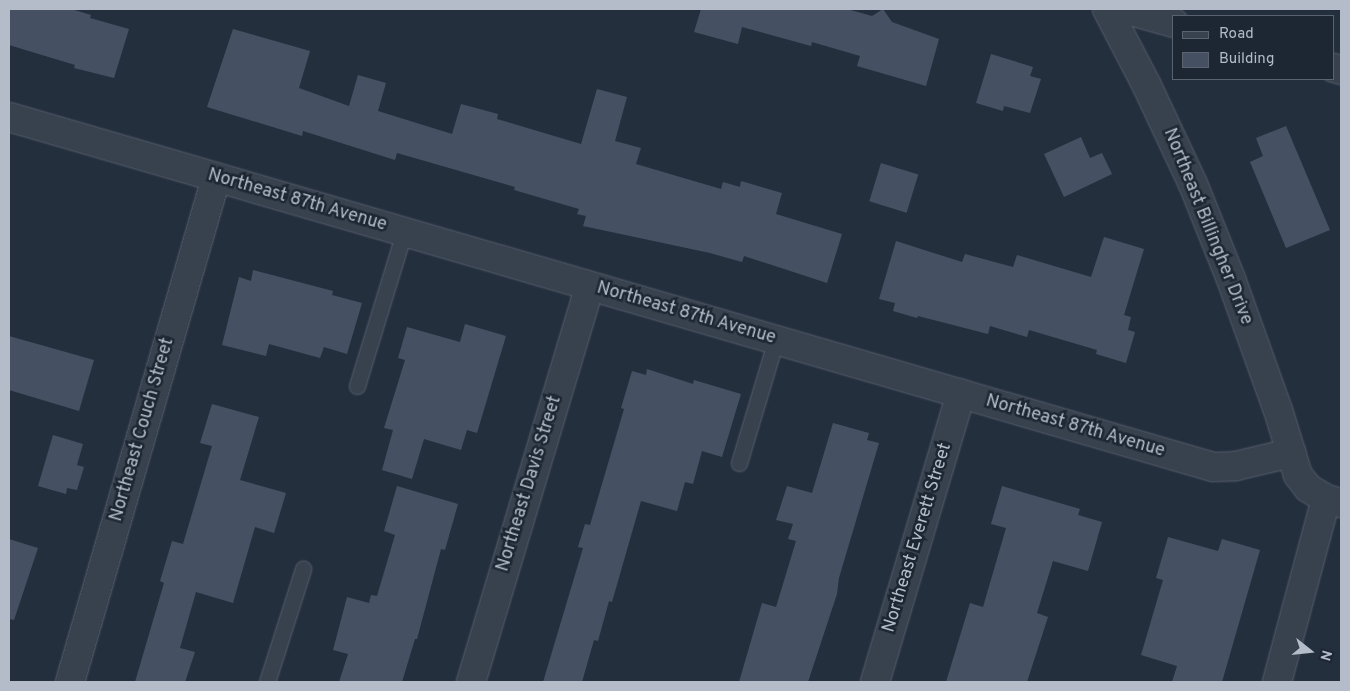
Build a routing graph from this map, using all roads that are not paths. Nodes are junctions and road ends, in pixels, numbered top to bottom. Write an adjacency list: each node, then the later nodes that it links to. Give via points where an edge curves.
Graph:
1 (1106, 9): 11 (street, Northeast Billingher Drive, via 1193,184 1231,280)
2 (1124, 9): 3 (street)
3 (1172, 22)
4 (9, 117): 5 (street, Northeast 87th Avenue)
5 (216, 178): 6 (street, Northeast 87th Avenue); 15 (street, Northeast Couch Street)
6 (404, 232): 7 (street, Northeast 87th Avenue); 9 (lane)
7 (590, 286): 8 (street, Northeast 87th Avenue); 17 (street, Northeast Davis Street)
8 (776, 340): 10 (street, Northeast 87th Avenue); 12 (lane)
9 (357, 386)
10 (961, 394): 11 (street, Northeast 87th Avenue, via 1213,467 1236,466); 18 (street, Northeast Everett Street)
11 (1291, 453): 13 (street, via 1298,475 1308,488)
12 (739, 464)
13 (1334, 501): 19 (street)
14 (303, 569): 16 (lane)
15 (70, 682)
16 (267, 682)
17 (471, 682)
18 (875, 682)
19 (1277, 682)

